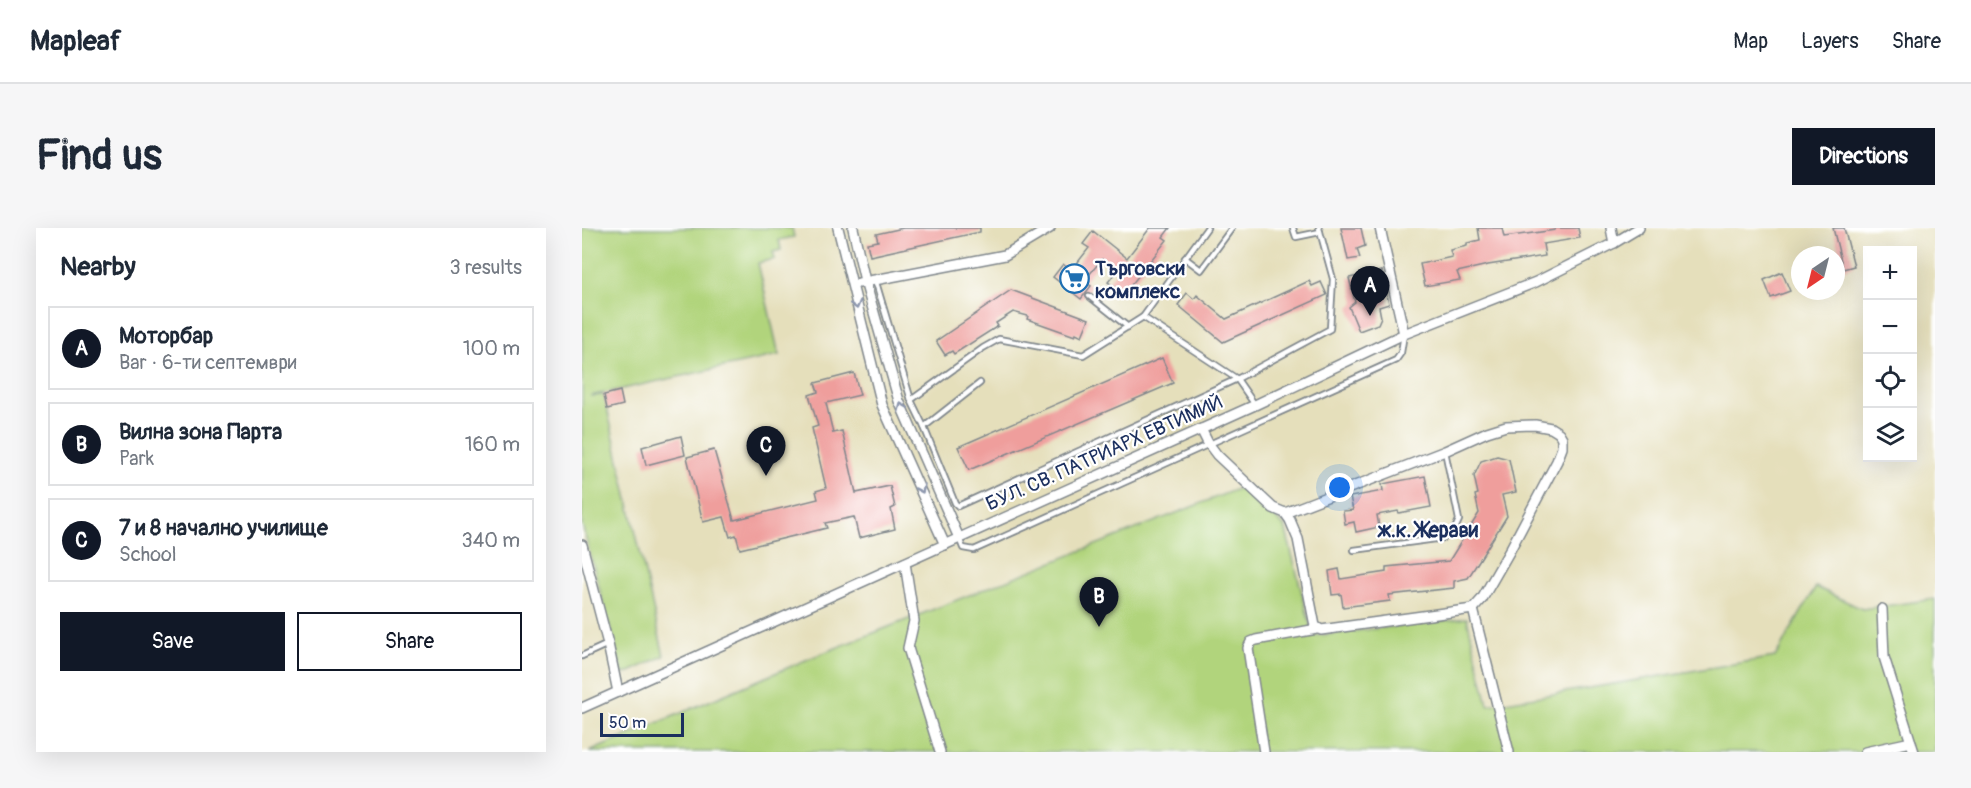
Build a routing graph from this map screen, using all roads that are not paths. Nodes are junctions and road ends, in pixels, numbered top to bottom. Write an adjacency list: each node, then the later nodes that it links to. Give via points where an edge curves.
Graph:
1 (838, 228): 15 (street)
2 (853, 228): 14 (street)
3 (1050, 228): 13 (street, via 1005,255)
4 (1207, 228): 12 (lane)
5 (1232, 228): 12 (lane, via 1201,270)
6 (1293, 228): 10 (lane, via 1296,237)
7 (1380, 228): 19 (street)
8 (1611, 228): 11 (street)
9 (1639, 228): 11 (street, БУЛ. СВ. ПАТРИАРХ ЕВТИМИЙ)
10 (1319, 230): 20 (lane, via 1333,279 1330,329)
11 (1614, 243): 19 (street, БУЛ. СВ. ПАТРИАРХ ЕВТИМИЙ, via 1536,282)
12 (1185, 258): 17 (lane)
13 (875, 279): 14 (street); 22 (lane)
14 (865, 281): 15 (street); 29 (street, one-way to 14, via 899,401)
15 (851, 285): 32 (street, one-way to 32, via 882,405)
16 (1089, 296): 18 (lane)
17 (1143, 317): 18 (lane); 20 (lane)
18 (1128, 327): 22 (lane, via 1083,355 999,339)
19 (1404, 334): 23 (street, БУЛ. СВ. ПАТРИАРХ ЕВТИМИЙ); 26 (lane, via 1396,360)
20 (1237, 379): 23 (lane); 28 (lane)
21 (980, 383): 24 (lane)
22 (911, 400): 24 (lane)
23 (1255, 405): 25 (street, БУЛ. СВ. ПАТРИАРХ ЕВТИМИЙ)
24 (924, 427): 28 (lane)
25 (1201, 429): 26 (street); 31 (street, БУЛ. СВ. ПАТРИАРХ ЕВТИМИЙ)
26 (1208, 443): 30 (street, via 1273,508); 31 (lane, via 974,550 963,548)
27 (1445, 451): 30 (street); 34 (lane, via 1459,520 1454,531 1444,538); 36 (street, via 1506,426 1535,425 1559,433 1562,438 1557,461 1509,552)
28 (956, 505): 29 (lane)
29 (947, 511): 31 (street)
30 (1286, 513): 38 (street, via 1298,539)
31 (959, 538): 32 (street, БУЛ. СВ. ПАТРИАРХ ЕВТИМИЙ)
32 (945, 544): 35 (street, БУЛ. СВ. ПАТРИАРХ ЕВТИМИЙ)
33 (582, 545): 39 (street)
34 (1354, 550)
35 (904, 563): 41 (street, БУЛ. СВ. ПАТРИАРХ ЕВТИМИЙ); 44 (street, via 914,621 908,648)
36 (1473, 609): 38 (street); 46 (street)
37 (1882, 609): 43 (street, via 1884,657)
38 (1317, 629): 45 (street, via 1256,640 1248,648)
39 (608, 644): 40 (lane); 41 (street)
40 (582, 656)
41 (618, 692): 42 (street, БУЛ. СВ. ПАТРИАРХ ЕВТИМИЙ)
42 (582, 708)
43 (1911, 742): 47 (street); 48 (street)
44 (940, 752)
45 (1264, 752)
46 (1509, 752)
47 (1865, 752)
48 (1914, 752)

